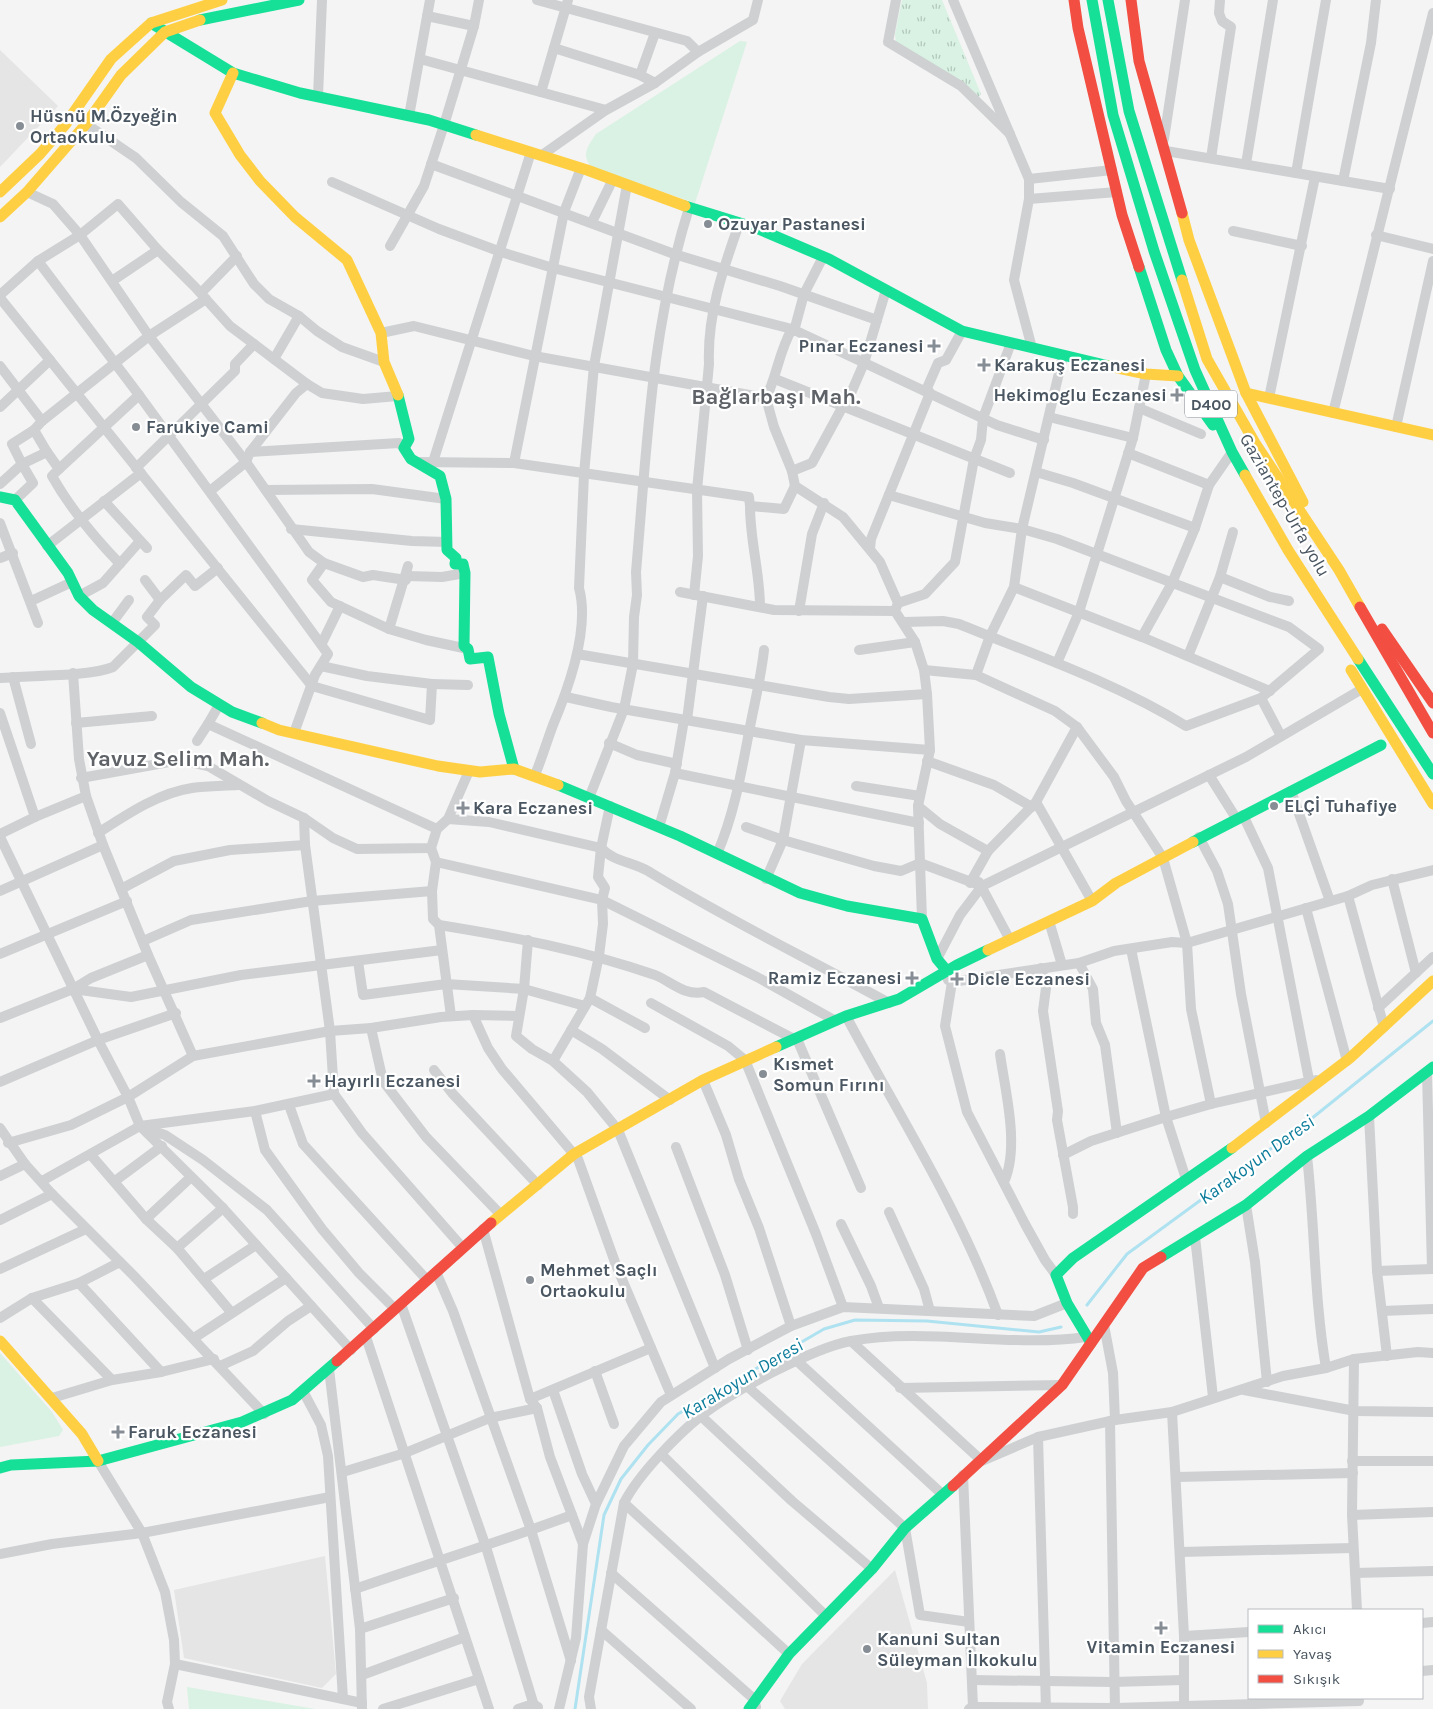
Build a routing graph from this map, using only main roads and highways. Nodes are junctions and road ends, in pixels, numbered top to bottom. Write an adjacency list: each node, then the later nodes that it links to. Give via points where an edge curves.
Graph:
1 (222, 0): 7 (main road)
2 (299, 0): 8 (main road, via 202,19)
3 (1074, 0): 12 (main road, via 1117,192 1166,350)
4 (1092, 0): 15 (main road, Gaziantep-Urfa yolu / D400, via 1114,115 1154,251 1184,344)
5 (1108, 0): 18 (main road, Gaziantep-Urfa yolu / D400, via 1129,111 1207,359 1254,443)
6 (1131, 0): 13 (main road, via 1138,61 1189,240)
7 (151, 23): 8 (main road); 10 (main road, via 111,59 65,125)
8 (165, 32): 9 (main road); 11 (main road, via 121,74 86,124 27,192)
9 (233, 74): 12 (main road, via 444,125 613,179 823,257 962,331 1146,374); 22 (main road, via 215,113 248,167 271,194 298,221 347,260 381,333 384,362 398,396 409,439 404,448 412,459 440,476 446,499 447,550 456,558 456,564 463,564 465,573 464,646 470,659 488,657)
10 (0, 192)
11 (0, 217)
12 (1178, 376): 15 (main road)
13 (1246, 393): 14 (main road); 18 (main road)
14 (1433, 435)
15 (1232, 452): 17 (main road, Gaziantep-Urfa yolu / D400)
16 (1, 498): 22 (main road, via 16,500 68,573 80,596 93,610 219,705 279,730 372,752 480,772)
17 (1288, 550): 23 (main road, Gaziantep-Urfa yolu / D400); 24 (main road, via 1332,637)
18 (1339, 570): 19 (main road); 20 (main road, Gaziantep-Urfa yolu / D400)
19 (1433, 703)
20 (1433, 733)
21 (1381, 745): 25 (main road, via 1199,838 1092,901 1010,940)
22 (514, 769): 25 (main road, via 660,827 766,879 835,904 922,920)
23 (1430, 769)
24 (1433, 804)
25 (946, 976): 30 (main road, via 888,1004 841,1018 703,1080 574,1154 292,1400 242,1422)
26 (1433, 981): 28 (main road, via 1347,1061 1266,1123 1073,1258 1056,1275 1066,1303)
27 (1430, 1070): 28 (main road, via 1246,1204 1143,1268 1104,1325)
28 (1089, 1340): 32 (main road, via 1062,1385 905,1528 872,1569 789,1654)
29 (0, 1341): 30 (main road, via 82,1434)
30 (98, 1461): 31 (main road)
31 (0, 1468)
32 (753, 1706)

